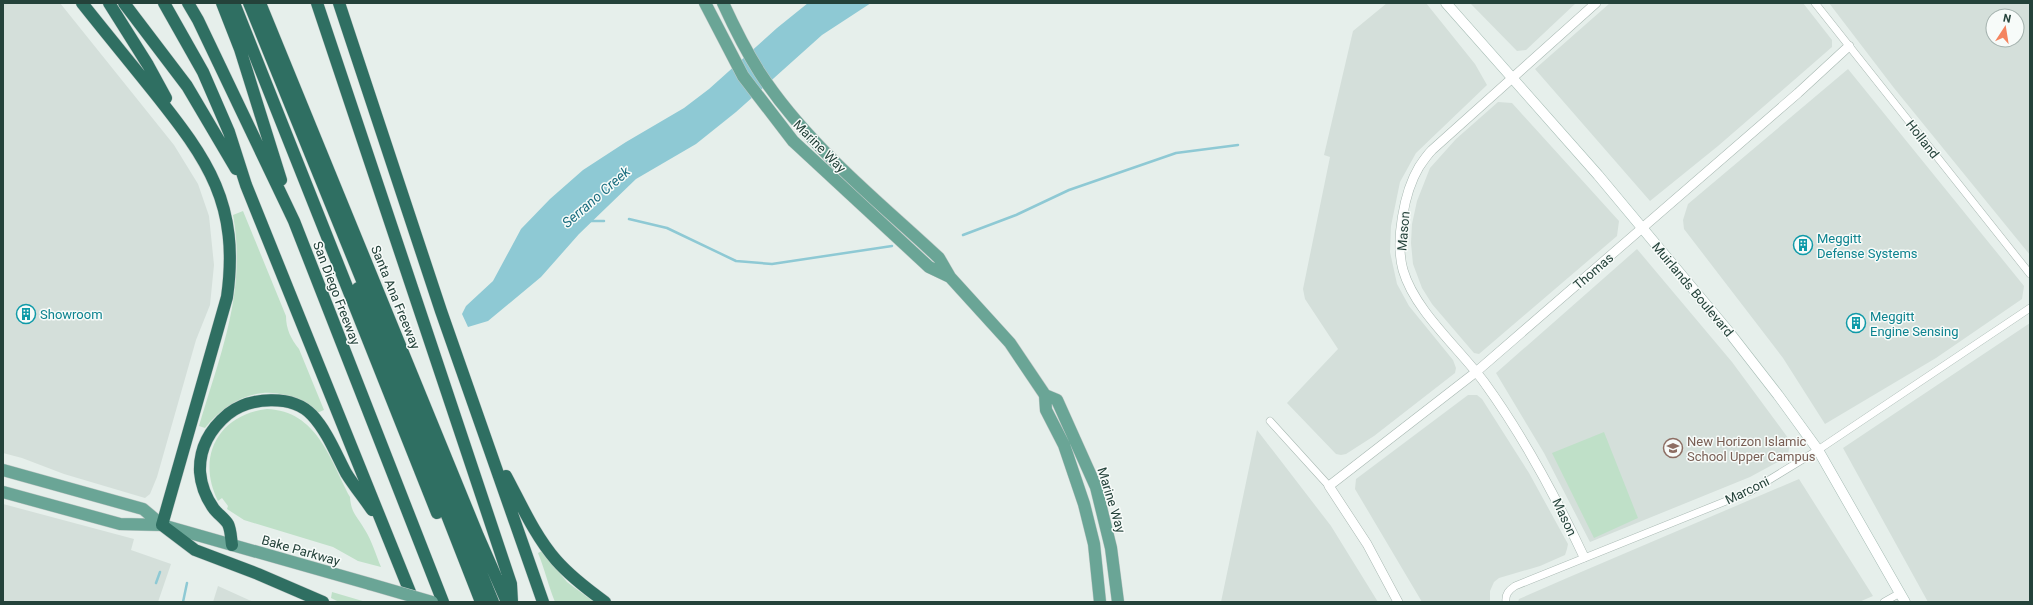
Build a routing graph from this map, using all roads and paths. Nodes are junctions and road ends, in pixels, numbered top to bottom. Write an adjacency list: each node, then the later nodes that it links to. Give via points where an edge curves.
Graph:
1 (82, 3): 20 (highway)
2 (110, 3): 20 (highway, via 148,65)
3 (124, 3): 21 (highway, via 187,86)
4 (164, 3): 21 (highway, via 203,72 230,132)
5 (188, 3): 22 (highway, San Diego Freeway)
6 (222, 3): 22 (highway, via 240,49)
7 (234, 3): 33 (highway)
8 (243, 3): 33 (highway)
9 (249, 3): 48 (highway)
10 (260, 3): 49 (highway, Santa Ana Freeway)
11 (317, 3): 50 (highway, via 511,584)
12 (339, 3): 30 (highway, via 440,311)
13 (705, 3): 25 (main road, Marine Way, via 743,76 793,141 929,267)
14 (723, 3): 25 (main road, Marine Way, via 760,73 798,122 822,149 939,258)
15 (1446, 3): 19 (main road, Muirlands Boulevard)
16 (1596, 3): 19 (street, Mason)
17 (1815, 3): 18 (street, Holland)
18 (1849, 46): 23 (street, Thomas); 24 (street, Holland)
19 (1511, 79): 23 (main road, Muirlands Boulevard); 27 (street, Mason, via 1447,135 1419,167 1407,199 1401,230 1400,253 1410,291)
20 (178, 122): 36 (highway, via 197,148 216,182 230,240 230,277 227,297)
21 (246, 185): 37 (highway)
22 (294, 221): 45 (highway, San Diego Freeway)
23 (1642, 227): 27 (street, Thomas); 31 (main road, Muirlands Boulevard, via 1729,332)
24 (2030, 274)
25 (950, 277): 28 (main road, Marine Way, via 1010,343)
26 (2030, 308): 31 (street, Marconi)
27 (1476, 372): 34 (street, Thomas); 39 (street, Mason, via 1519,432 1554,493)
28 (1046, 395): 53 (main road, Marine Way, via 1046,410 1064,445 1084,504 1094,544); 54 (main road, Marine Way, via 1057,400 1096,487 1111,548)
29 (1270, 421): 34 (street)
30 (490, 446): 51 (highway); 52 (highway, via 540,538 574,578)
31 (1818, 450): 39 (street, Marconi, via 1751,491); 40 (main road, Muirlands Boulevard)
32 (3, 470): 36 (main road, Bake Parkway, via 144,509)
33 (425, 473): 46 (highway); 47 (highway)
34 (1329, 486): 55 (street, via 1367,544)
35 (3, 492): 36 (main road, Bake Parkway, via 120,524)
36 (162, 525): 38 (main road, Bake Parkway); 42 (highway, via 195,550)
37 (384, 528): 38 (highway, via 311,414 290,404 261,400 246,403 220,421 210,432 201,458 200,472 206,496 228,525); 43 (highway)
38 (232, 545): 44 (main road, Bake Parkway, bridge)
39 (1584, 557): 41 (street, Marconi, via 1516,586 1510,590)
40 (1902, 598): 56 (street)
41 (1506, 599)
42 (323, 602)
43 (414, 602)
44 (432, 602)
45 (443, 602)
46 (472, 602)
47 (481, 602)
48 (493, 602)
49 (507, 602)
50 (512, 602)
51 (543, 602)
52 (605, 602)
53 (1100, 602)
54 (1118, 602)
55 (1398, 602)
56 (1884, 602)

